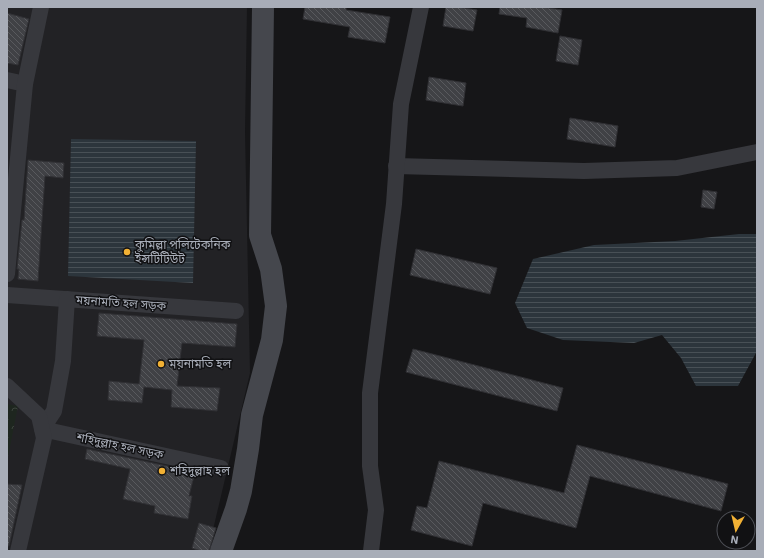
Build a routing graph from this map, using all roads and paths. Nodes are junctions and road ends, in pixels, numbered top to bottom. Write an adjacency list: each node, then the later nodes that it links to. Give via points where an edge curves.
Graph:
1 (41, 7): 5 (street)
2 (263, 7): 17 (main road, via 260,235 271,269 276,306 272,340 252,415 241,491)
3 (421, 7): 7 (street, via 401,104)
4 (7, 80): 5 (street)
5 (25, 84): 8 (street)
6 (757, 152): 7 (street, via 677,168 584,171)
7 (396, 166): 18 (street, via 394,204 370,393 370,466 376,510)
8 (10, 200): 9 (street)
9 (7, 274)
10 (7, 295): 11 (street, ময়নামতি হল সড়ক)
11 (67, 299): 12 (street, ময়নামতি হল সড়ক); 14 (street, via 63,361 54,412)
12 (236, 310)
13 (7, 386): 14 (street, via 39,416)
14 (42, 429): 15 (street, শহিদুল্লাহ হল সড়ক); 16 (street, via 44,438)
15 (221, 468)
16 (18, 551)
17 (220, 551)
18 (371, 551)

